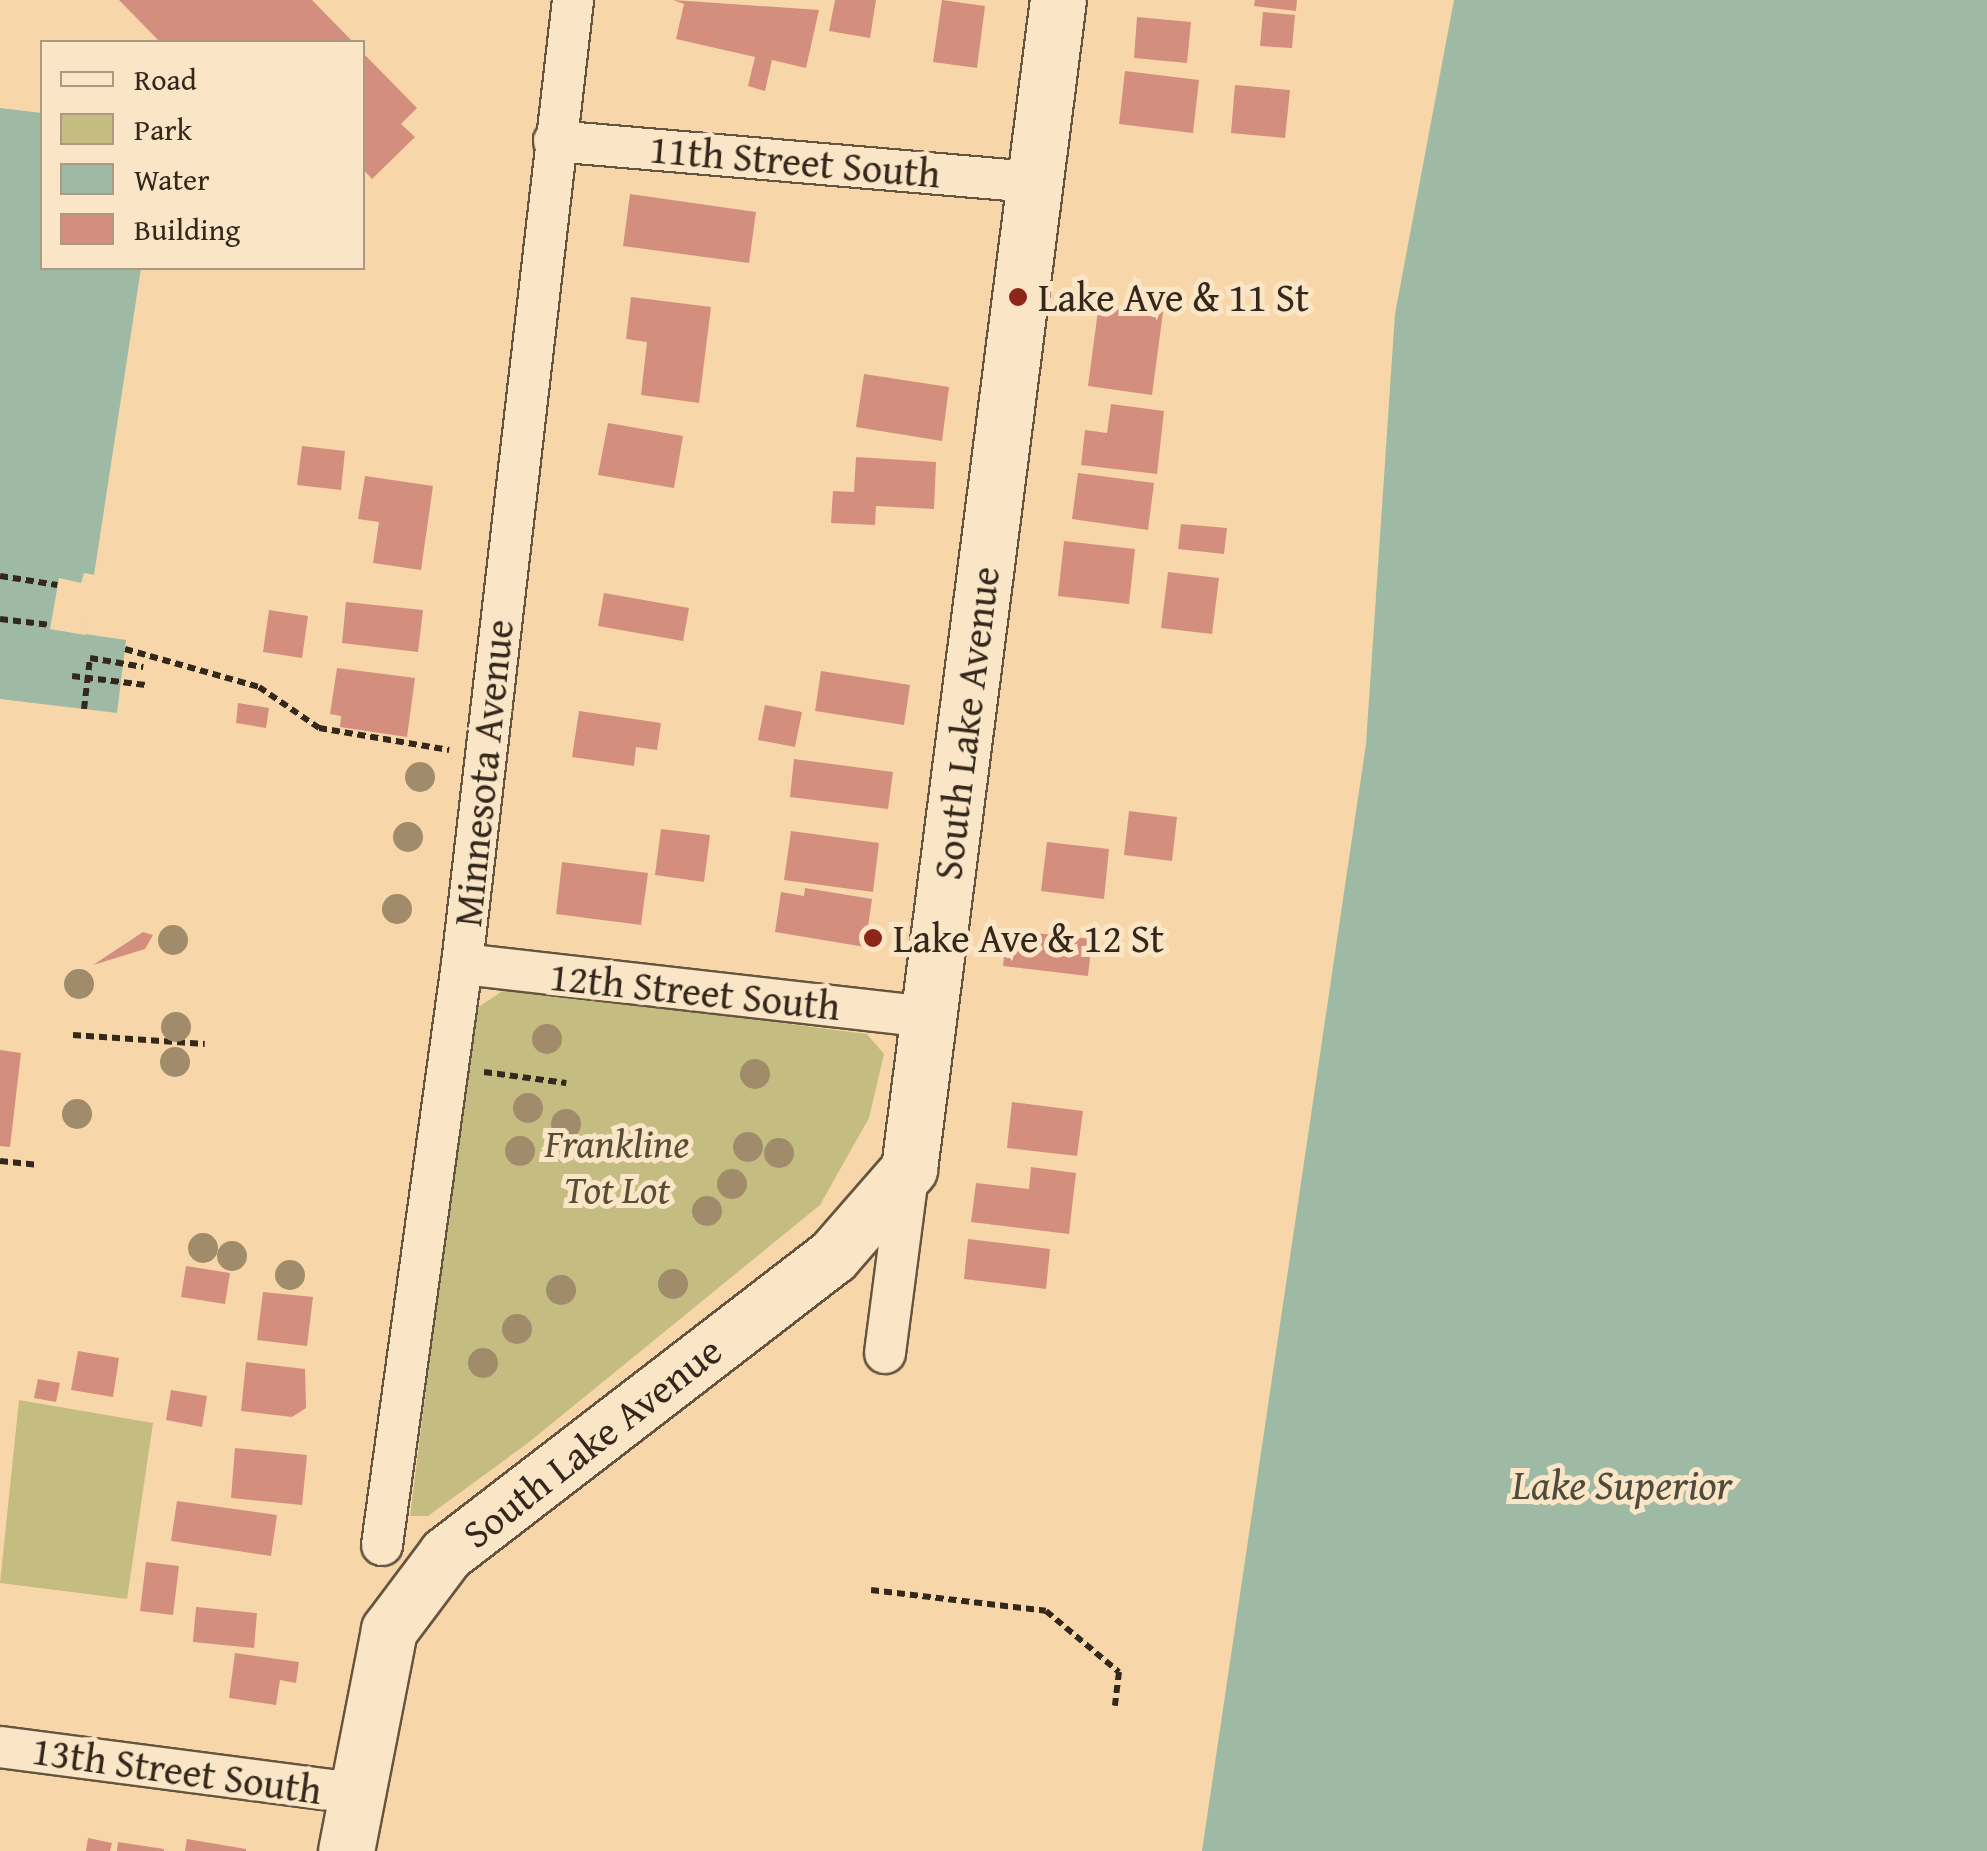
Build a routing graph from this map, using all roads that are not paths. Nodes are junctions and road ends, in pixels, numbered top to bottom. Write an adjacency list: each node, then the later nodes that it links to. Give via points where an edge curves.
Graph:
1 (573, 0): 3 (street, Minnesota Avenue)
2 (1058, 0): 4 (street, South Lake Avenue)
3 (554, 140): 4 (street, 11th Street South); 5 (street, Minnesota Avenue)
4 (1035, 182): 6 (street, South Lake Avenue)
5 (462, 964): 6 (street, 12th Street South); 9 (street, Minnesota Avenue)
6 (928, 1017): 7 (street, South Lake Avenue)
7 (909, 1169): 8 (street); 11 (street, South Lake Avenue, via 833,1256 446,1554 389,1630)
8 (885, 1353)
9 (382, 1546)
10 (0, 1746): 11 (street, 13th Street South)
11 (354, 1793): 12 (street)
12 (346, 1851)

